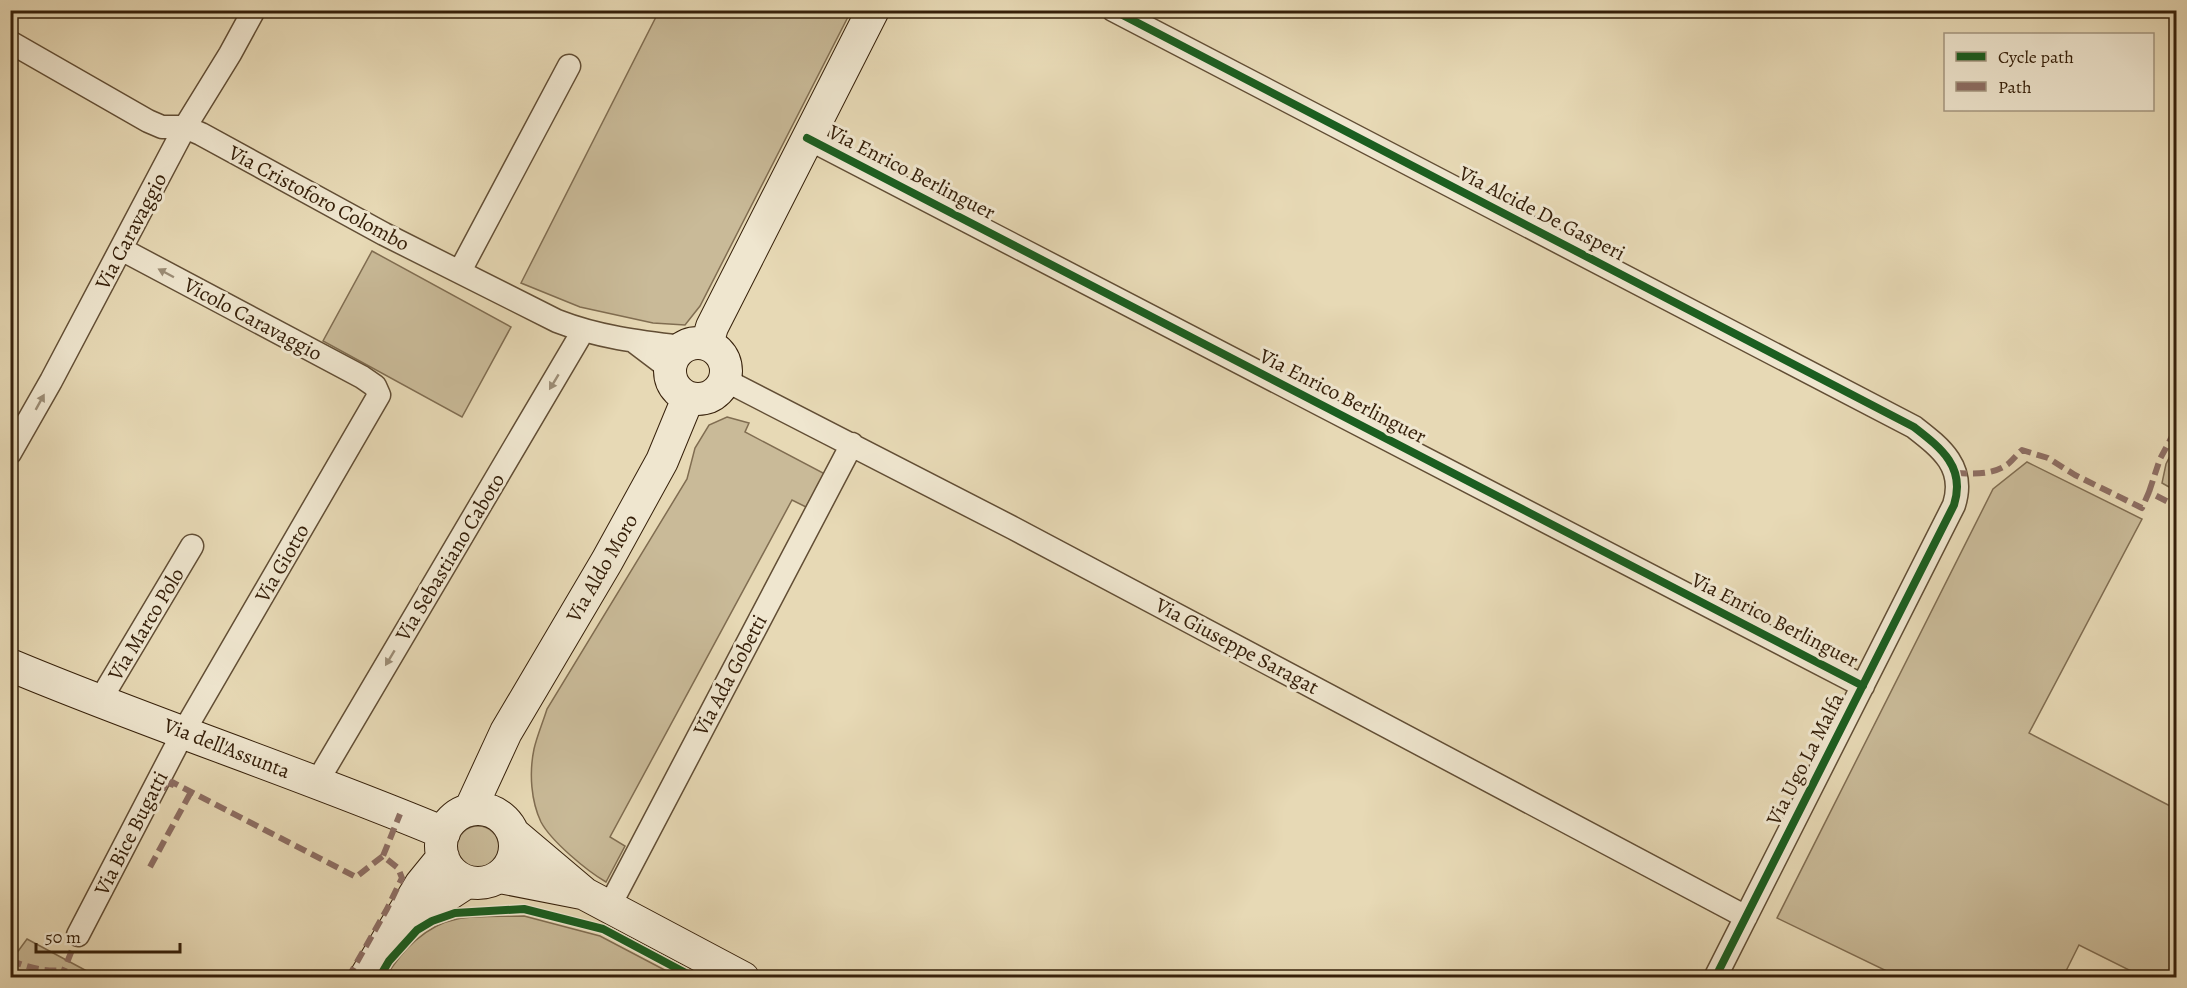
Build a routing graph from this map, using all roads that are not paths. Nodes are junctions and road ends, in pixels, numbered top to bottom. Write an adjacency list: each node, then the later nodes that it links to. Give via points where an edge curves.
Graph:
1 (254, 10): 6 (street, Via Caravaggio)
2 (873, 10): 7 (street)
3 (1113, 10): 17 (street, Via Alcide De Gasperi, via 1914,427)
4 (12, 48): 6 (street, Via Cristoforo Colombo, via 148,121 162,127)
5 (569, 66): 9 (street)
6 (185, 127): 8 (street, Via Caravaggio); 9 (street, Via Cristoforo Colombo)
7 (807, 138): 11 (street, via 712,327); 20 (street, Via Enrico Berlinguer)
8 (121, 249): 13 (street, Vicolo Caravaggio, one-way to 8, via 362,377); 16 (street, Via Caravaggio, one-way to 8)
9 (460, 271): 10 (street, Via Cristoforo Colombo, via 531,309)
10 (583, 331): 11 (street, Via Cristoforo Colombo); 24 (street, Via Sebastiano Caboto, one-way to 24)
11 (686, 353): 12 (street, via 721,354 727,371); 14 (street, via 670,378)
12 (725, 380): 14 (street, via 706,399); 15 (street, Via Giuseppe Saragat)
13 (380, 395): 22 (street, Via Giotto)
14 (688, 398): 23 (street, Via Aldo Moro, via 651,482)
15 (852, 444): 30 (street, Via Ada Gobetti); 31 (street, Via Giuseppe Saragat)
16 (10, 453)
17 (1948, 457): 20 (street, Via Ugo La Malfa, via 1958,491 1954,505)
18 (192, 546): 21 (street, Via Marco Polo)
19 (10, 665): 21 (street, Via dell'Assunta)
20 (1863, 686): 31 (street, Via Ugo La Malfa)
21 (99, 702): 22 (street, Via dell'Assunta)
22 (184, 731): 24 (street, Via dell'Assunta); 33 (street, Via Bice Bugatti)
23 (506, 732): 25 (street, Via Aldo Moro); 26 (street, Via Aldo Moro, via 501,780)
24 (317, 782): 27 (street, Via dell'Assunta)
25 (470, 810): 26 (street, via 497,814); 27 (street, via 450,823)
26 (511, 829): 28 (street, via 516,846 514,858); 30 (street)
27 (443, 845): 29 (street, via 448,868); 32 (street)
28 (500, 877): 29 (street, via 478,884); 30 (street)
29 (467, 882): 32 (street)
30 (597, 900): 35 (street)
31 (1746, 917): 36 (street, Via Ugo La Malfa)
32 (390, 933): 34 (street)
33 (78, 935)
34 (365, 978)
35 (743, 978)
36 (1714, 978)

